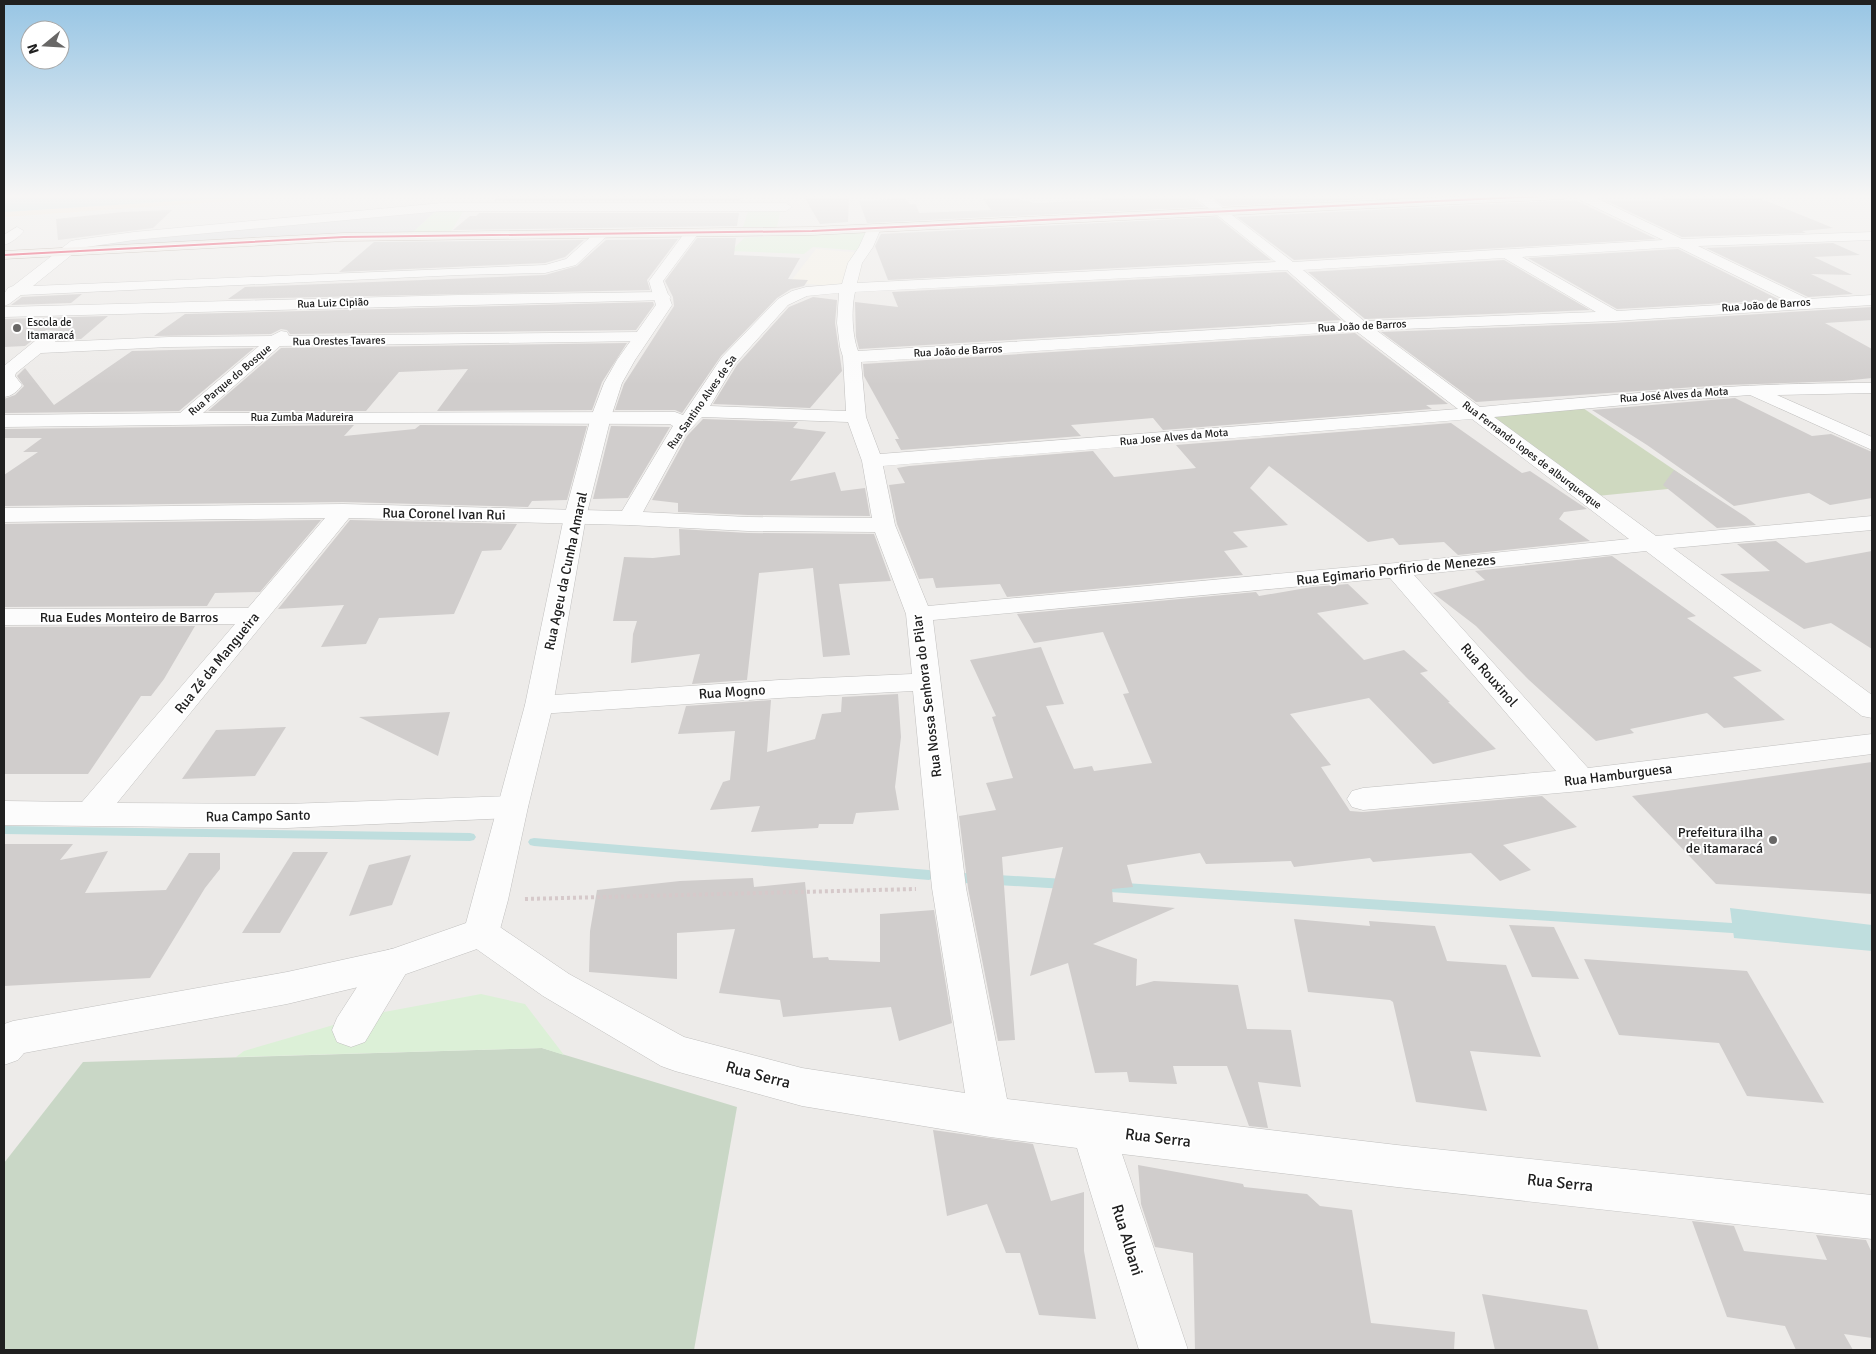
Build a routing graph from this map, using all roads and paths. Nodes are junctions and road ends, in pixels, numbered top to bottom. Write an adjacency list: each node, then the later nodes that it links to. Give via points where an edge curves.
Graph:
1 (63, 258): 12 (street)
2 (572, 258): 10 (street, via 564,265 545,269)
3 (673, 258): 13 (street, via 656,281 656,288)
4 (858, 258): 11 (street, Rua Nossa Senhora do Pilar)
5 (1280, 258): 9 (street, Rua Fernando lopes de alburquerque)
6 (1432, 258): 9 (street, Rua Santino Alves de Sa)
7 (1515, 258): 21 (street)
8 (1712, 258): 17 (street)
9 (1290, 266): 11 (street, Rua Santino Alves de Sa); 22 (street, Rua Fernando lopes de alburquerque)
10 (489, 270): 12 (street); 14 (street)
11 (848, 288): 26 (street, Rua Nossa Senhora do Pilar, via 845,323); 35 (street, Rua Santino Alves de Sa, via 790,296 728,361)
12 (10, 292): 16 (street)
13 (663, 297): 14 (street, Rua Luiz Cipião); 23 (street, Rua Ageu da Cunha Amaral, via 664,305)
14 (459, 300): 18 (street, Rua Luiz Cipião)
15 (1872, 300): 17 (street, Rua João de Barros)
16 (4, 302)
17 (1802, 303): 21 (street, Rua João de Barros)
18 (309, 304): 19 (street, Rua Luiz Cipião); 24 (street, Rua Parque do Bosque)
19 (81, 310): 20 (street, Rua Luiz Cipião); 25 (street)
20 (4, 312)
21 (1614, 316): 22 (street, Rua João de Barros)
22 (1360, 326): 26 (street, Rua João de Barros); 31 (street, Rua Fernando lopes de alburquerque)
23 (640, 337): 24 (street, Rua Orestes Tavares); 32 (street, Rua Ageu da Cunha Amaral, via 614,383)
24 (275, 342): 25 (street, Rua Orestes Tavares, via 169,342); 34 (street, Rua Parque do Bosque)
25 (37, 348): 27 (street)
26 (852, 357): 33 (street, Rua Nossa Senhora do Pilar)
27 (8, 368): 30 (street, via 6,376 13,385)
28 (1872, 388): 29 (street, Rua José Alves da Mota)
29 (1749, 390): 31 (street, Rua José Alves da Mota, via 1669,394); 37 (street)
30 (4, 392)
31 (1476, 413): 38 (street, Rua Jose Alves da Mota); 45 (street, Rua Fernando lopes de alburquerque)
32 (601, 417): 34 (street, Rua Zumba Madureira); 35 (street, Rua Zumba Madureira); 41 (street, Rua Ageu da Cunha Amaral)
33 (856, 417): 35 (street, Rua Zumba Madureira); 38 (street, Rua Nossa Senhora do Pilar)
34 (185, 418): 36 (street, Rua Zumba Madureira)
35 (691, 418): 42 (street, Rua Santino Alves de Sa, via 677,433)
36 (4, 421)
37 (1872, 444)
38 (872, 461): 44 (street, Rua Nossa Senhora do Pilar)
39 (343, 511): 40 (street, Rua Coronel Ivan Rui); 41 (street, Rua Coronel Ivan Rui); 48 (street, Rua Zé da Mangueira)
40 (4, 515)
41 (575, 517): 42 (street, Rua Coronel Ivan Rui); 51 (street, Rua Ageu da Cunha Amaral)
42 (629, 518): 44 (street, Rua Coronel Ivan Rui, via 748,524)
43 (1872, 523): 45 (street, Rua Egimario Porfirio de Menezes)
44 (884, 525): 47 (street, Rua Nossa Senhora do Pilar)
45 (1651, 544): 46 (street, Rua Egimario Porfirio de Menezes); 52 (street, Rua Fernando lopes de alburquerque)
46 (1396, 570): 47 (street, Rua Egimario Porfirio de Menezes); 54 (street, Rua Rouxinol)
47 (919, 614): 50 (street, Rua Nossa Senhora do Pilar)
48 (254, 616): 49 (street, Rua Eudes Monteiro de Barros); 58 (street, Rua Zé da Mangueira)
49 (4, 617)
50 (926, 682): 51 (street, Rua Mogno); 59 (street, Rua Nossa Senhora do Pilar)
51 (539, 705): 56 (street, Rua Ageu da Cunha Amaral)
52 (1872, 709)
53 (1872, 744): 54 (street, Rua Hamburguesa)
54 (1580, 780): 55 (street, Rua Hamburguesa)
55 (1362, 799)
56 (512, 807): 58 (street, Rua Campo Santo, via 288,816); 60 (street, Rua Ageu da Cunha Amaral)
57 (4, 813): 58 (street, Rua Campo Santo)
58 (90, 814)
59 (949, 888): 60 (path); 64 (street, Rua Nossa Senhora do Pilar)
60 (486, 916): 61 (street); 64 (street, Rua Serra, via 556,985 675,1053 802,1087)
61 (392, 964): 62 (street); 63 (street, via 287,988)
62 (351, 1030)
63 (7, 1041)
64 (990, 1116): 65 (street, Rua Serra)
65 (1093, 1130): 66 (street, Rua Serra); 67 (street, Rua Albani)
66 (1872, 1217)
67 (1163, 1350)

